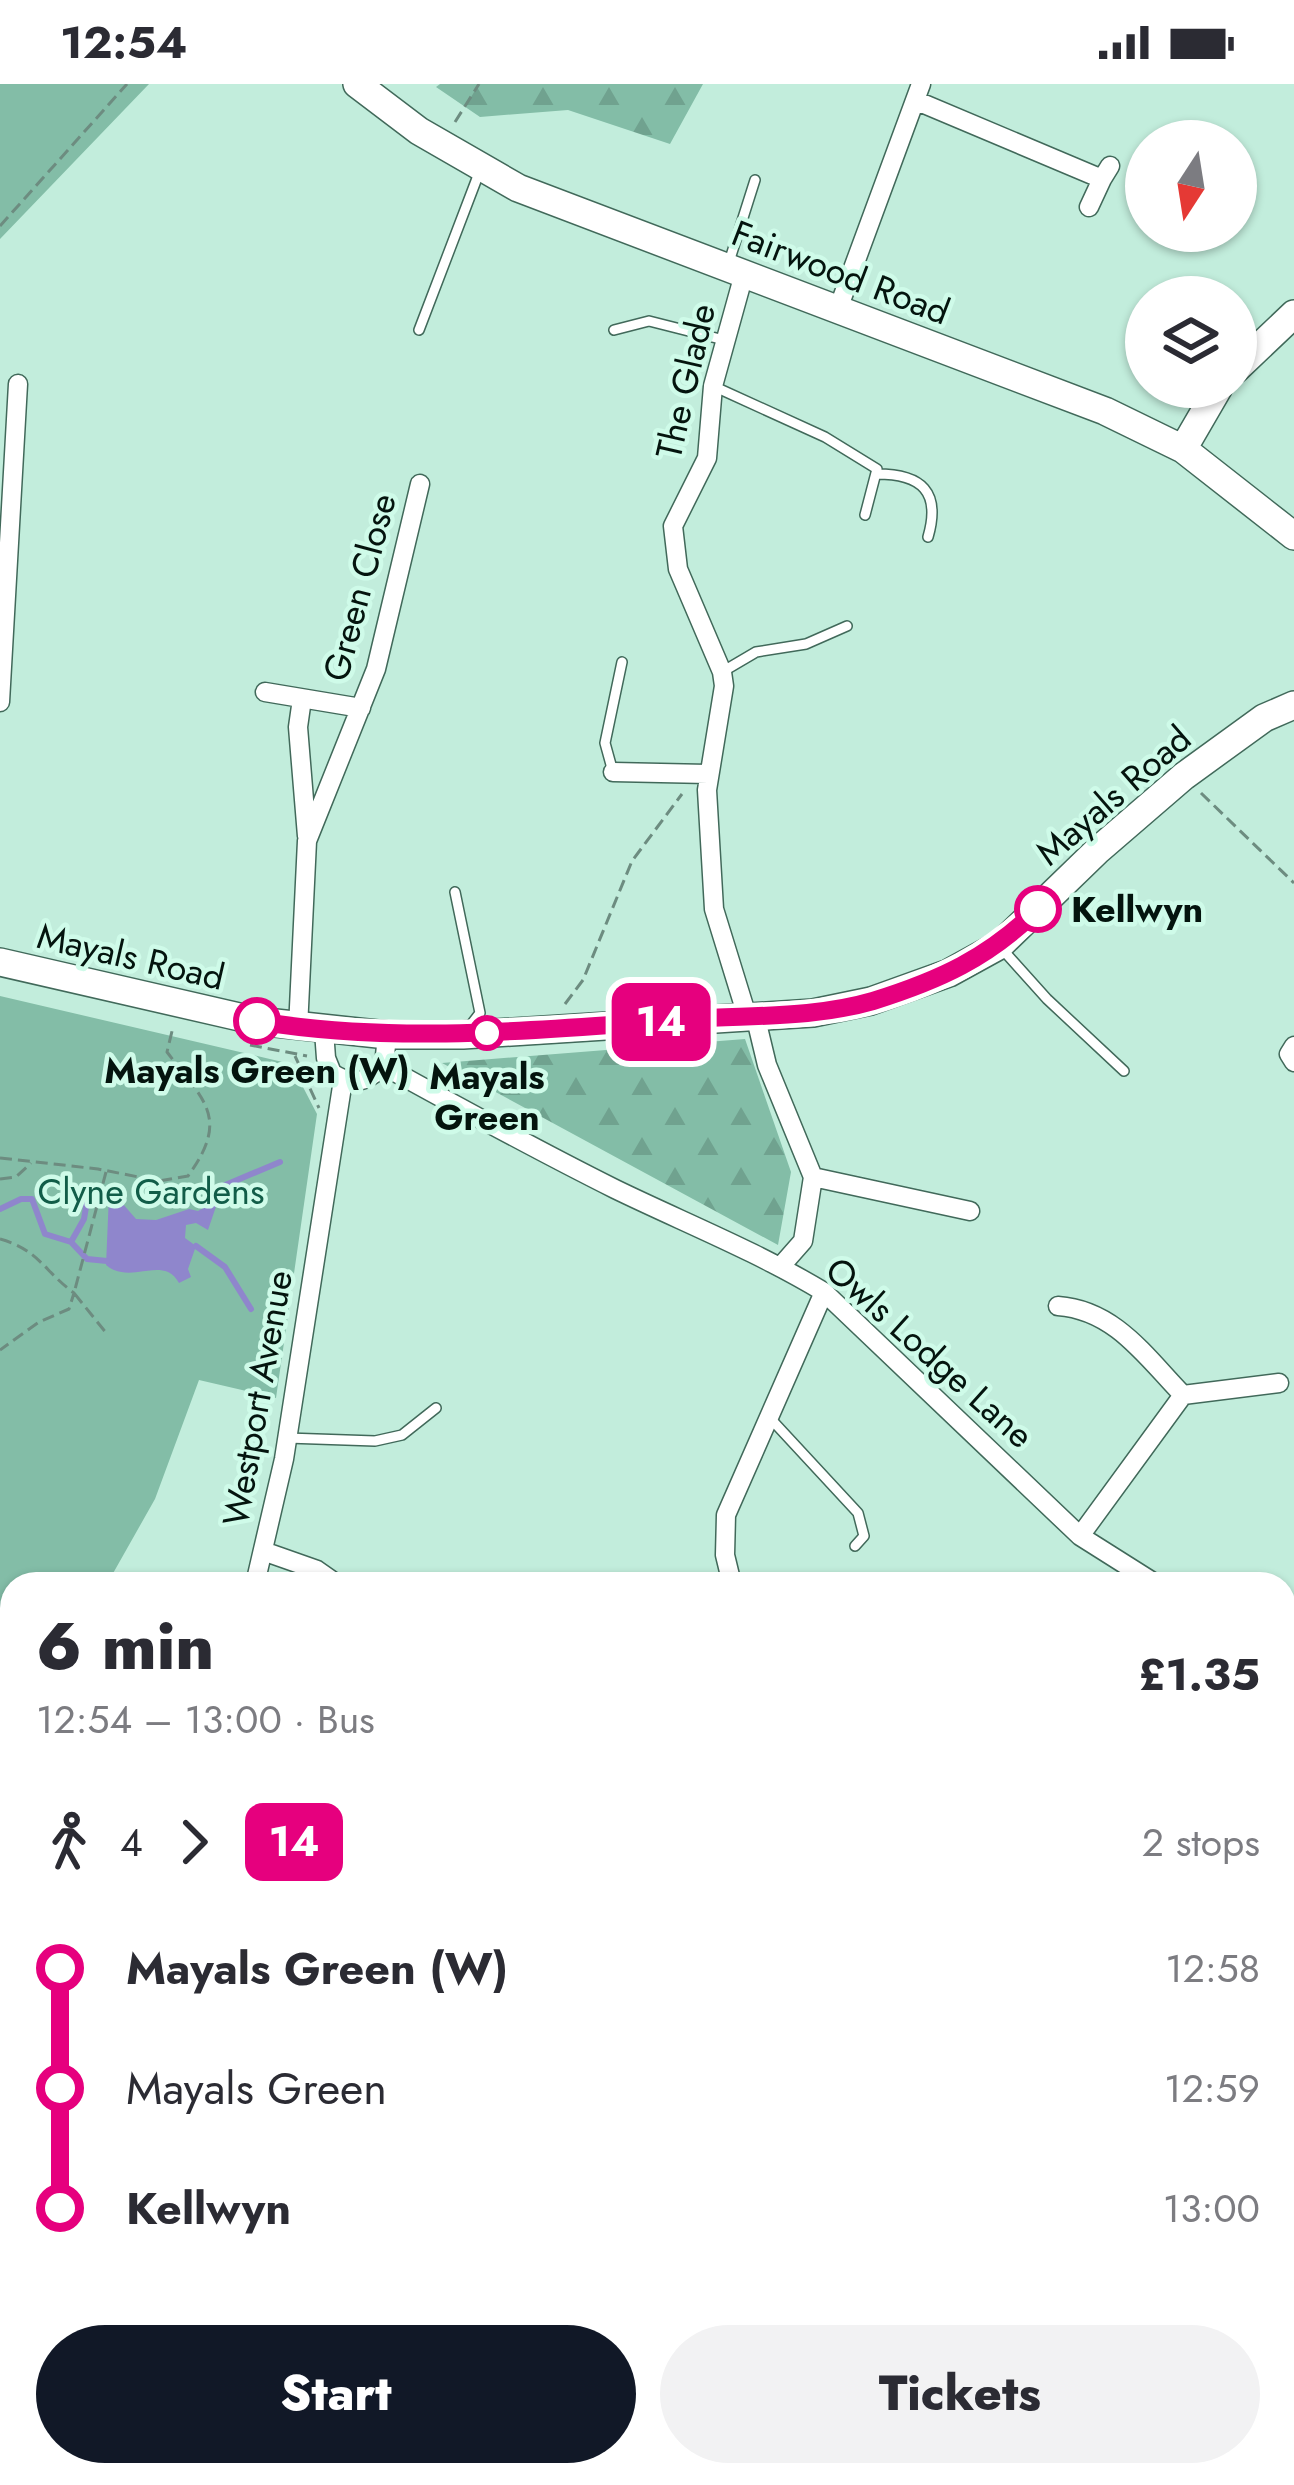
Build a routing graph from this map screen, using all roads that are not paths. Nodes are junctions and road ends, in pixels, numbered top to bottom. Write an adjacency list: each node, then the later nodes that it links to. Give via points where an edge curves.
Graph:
1 (357, 84): 3 (main road, Fairwood Road)
2 (919, 93): 5 (street, via 1106,173); 7 (street)
3 (481, 168): 6 (main road, Fairwood Road); 9 (lane)
4 (755, 181): 6 (lane)
5 (1089, 207)
6 (736, 270): 7 (main road, Fairwood Road); 11 (street, The Glade)
7 (838, 309): 16 (main road, Fairwood Road)
8 (1294, 314): 12 (main road)
9 (419, 330)
10 (614, 330): 11 (lane, via 649,321)
11 (724, 340): 14 (street, The Glade)
12 (1257, 349)
13 (18, 384): 27 (street)
14 (713, 386): 17 (lane, via 824,437); 24 (street, The Glade, via 707,458 672,542)
15 (1207, 408): 16 (main road)
16 (1183, 449): 20 (main road, Fairwood Road)
17 (877, 474): 19 (lane); 21 (lane, via 925,488 934,507)
18 (420, 484): 29 (street, Green Close)
19 (865, 515)
20 (1294, 536)
21 (928, 537)
22 (847, 626): 24 (lane, via 806,644 756,652)
23 (622, 662): 30 (lane, via 605,743)
24 (722, 672): 31 (street, The Glade)
25 (266, 692): 26 (street, Green Close)
26 (302, 699): 29 (street, Green Close); 32 (street, Green Close)
27 (0, 703)
28 (1294, 705): 34 (main road, Mayals Road, via 1184,776)
29 (361, 708): 32 (street, Green Close)
30 (613, 772): 31 (street)
31 (708, 782): 36 (street, via 714,910)
32 (307, 841): 39 (street, Green Close)
33 (455, 892): 38 (lane, via 480,1013)
34 (1000, 946): 36 (main road, Mayals Road, via 871,1001); 43 (lane)
35 (0, 962): 39 (main road, Mayals Road)
36 (751, 1015): 38 (main road, Mayals Road); 45 (street)
37 (387, 1035): 38 (main road, Mayals Road); 39 (main road, Mayals Road); 42 (street)
38 (463, 1035)
39 (301, 1039): 44 (street)
40 (1294, 1046): 41 (street)
41 (1294, 1062)
42 (384, 1066): 44 (street, via 367,1081); 47 (street, Owls Lodge Lane)
43 (1124, 1071)
44 (343, 1080): 54 (street, Westport Avenue)
45 (813, 1178): 46 (street); 47 (street, via 803,1241)
46 (970, 1210)
47 (781, 1266): 48 (street, Owls Lodge Lane)
48 (824, 1292): 53 (street); 55 (street, Owls Lodge Lane)
49 (1058, 1306): 51 (street, via 1116,1325)
50 (1279, 1383): 51 (street)
51 (1184, 1395): 55 (street)
52 (436, 1408): 54 (lane, via 402,1435 375,1441)
53 (770, 1418): 56 (lane, via 858,1514 864,1536); 60 (street, via 726,1515)
54 (287, 1438): 57 (street, Westport Avenue)
55 (1080, 1536): 61 (street, Owls Lodge Lane)
56 (855, 1546)
57 (263, 1551): 58 (street, Westport Avenue); 59 (street)
58 (258, 1572)
59 (320, 1572)
60 (729, 1572)
61 (1137, 1572)

